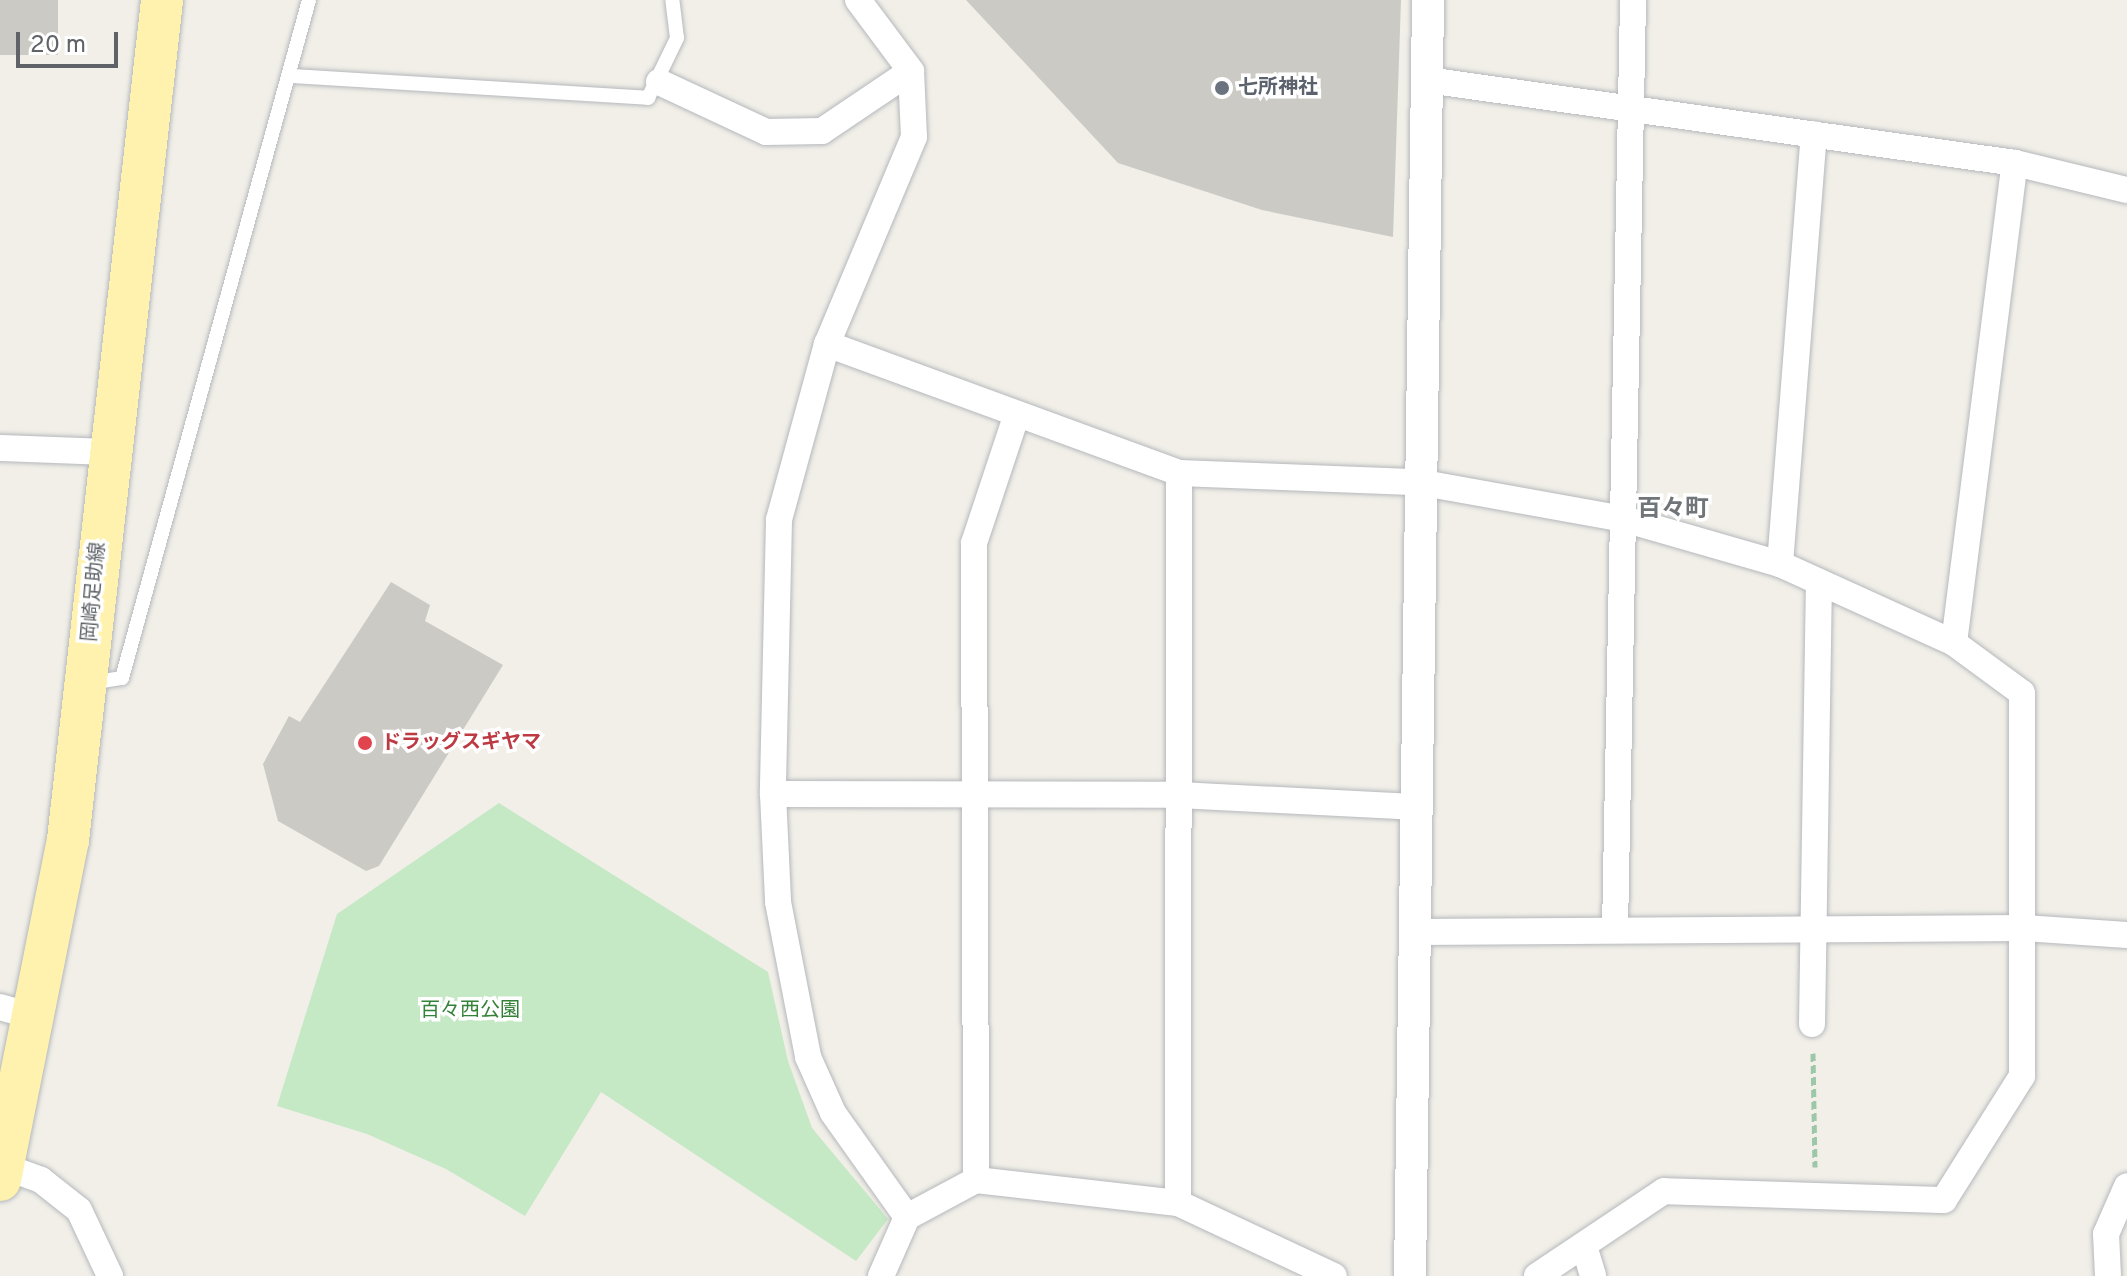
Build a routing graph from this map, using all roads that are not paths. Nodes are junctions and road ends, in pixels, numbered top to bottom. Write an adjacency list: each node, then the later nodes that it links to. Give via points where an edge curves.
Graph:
1 (162, 0): 18 (main road, 岡崎足助線)
2 (309, 0): 8 (lane)
3 (672, 0): 10 (lane, via 677,38)
4 (858, 0): 7 (street)
5 (1428, 0): 9 (street)
6 (1633, 0): 11 (street)
7 (911, 71): 10 (street, via 822,131 766,132); 15 (street, via 914,137)
8 (291, 76): 10 (lane, via 648,98); 25 (lane, via 122,678)
9 (1427, 80): 11 (street); 20 (street)
10 (659, 82)
11 (1633, 105): 12 (street); 21 (street)
12 (1814, 134): 13 (street); 22 (street)
13 (2015, 163): 14 (street); 24 (street)
14 (2127, 190)
15 (827, 344): 16 (street); 26 (street, via 779,520)
16 (1017, 414): 19 (street); 27 (street, via 974,543)
17 (0, 448): 18 (street)
18 (108, 452): 25 (main road, 岡崎足助線)
19 (1179, 473): 20 (street); 28 (street)
20 (1418, 482): 21 (street); 29 (street)
21 (1624, 519): 22 (street); 32 (street)
22 (1780, 564): 23 (street)
23 (1819, 582): 24 (street); 31 (street)
24 (1954, 643): 30 (street, via 2022,693)
25 (86, 684): 35 (main road, 岡崎足助線, via 68,840)
26 (773, 794): 27 (street); 41 (street, via 778,902 808,1057 833,1113)
27 (974, 794): 28 (street); 38 (street)
28 (1179, 795): 29 (street); 40 (street)
29 (1414, 807): 33 (street)
30 (2024, 928): 31 (street); 34 (street); 42 (street, via 2022,1076 1944,1200 1664,1191)
31 (1812, 929): 32 (street); 36 (street)
32 (1615, 930): 33 (street)
33 (1417, 932): 46 (street)
34 (2127, 935)
35 (17, 1012): 37 (main road, 岡崎足助線)
36 (1812, 1024)
37 (1, 1173): 43 (street, via 41,1180 79,1210)
38 (976, 1180): 40 (street); 41 (street)
39 (2127, 1186): 49 (street, via 2106,1234)
40 (1178, 1203): 45 (street)
41 (907, 1217): 44 (street)
42 (1584, 1246): 47 (street); 48 (street)
43 (110, 1276)
44 (881, 1276)
45 (1334, 1276)
46 (1410, 1276)
47 (1537, 1276)
48 (1593, 1276)
49 (2108, 1276)

